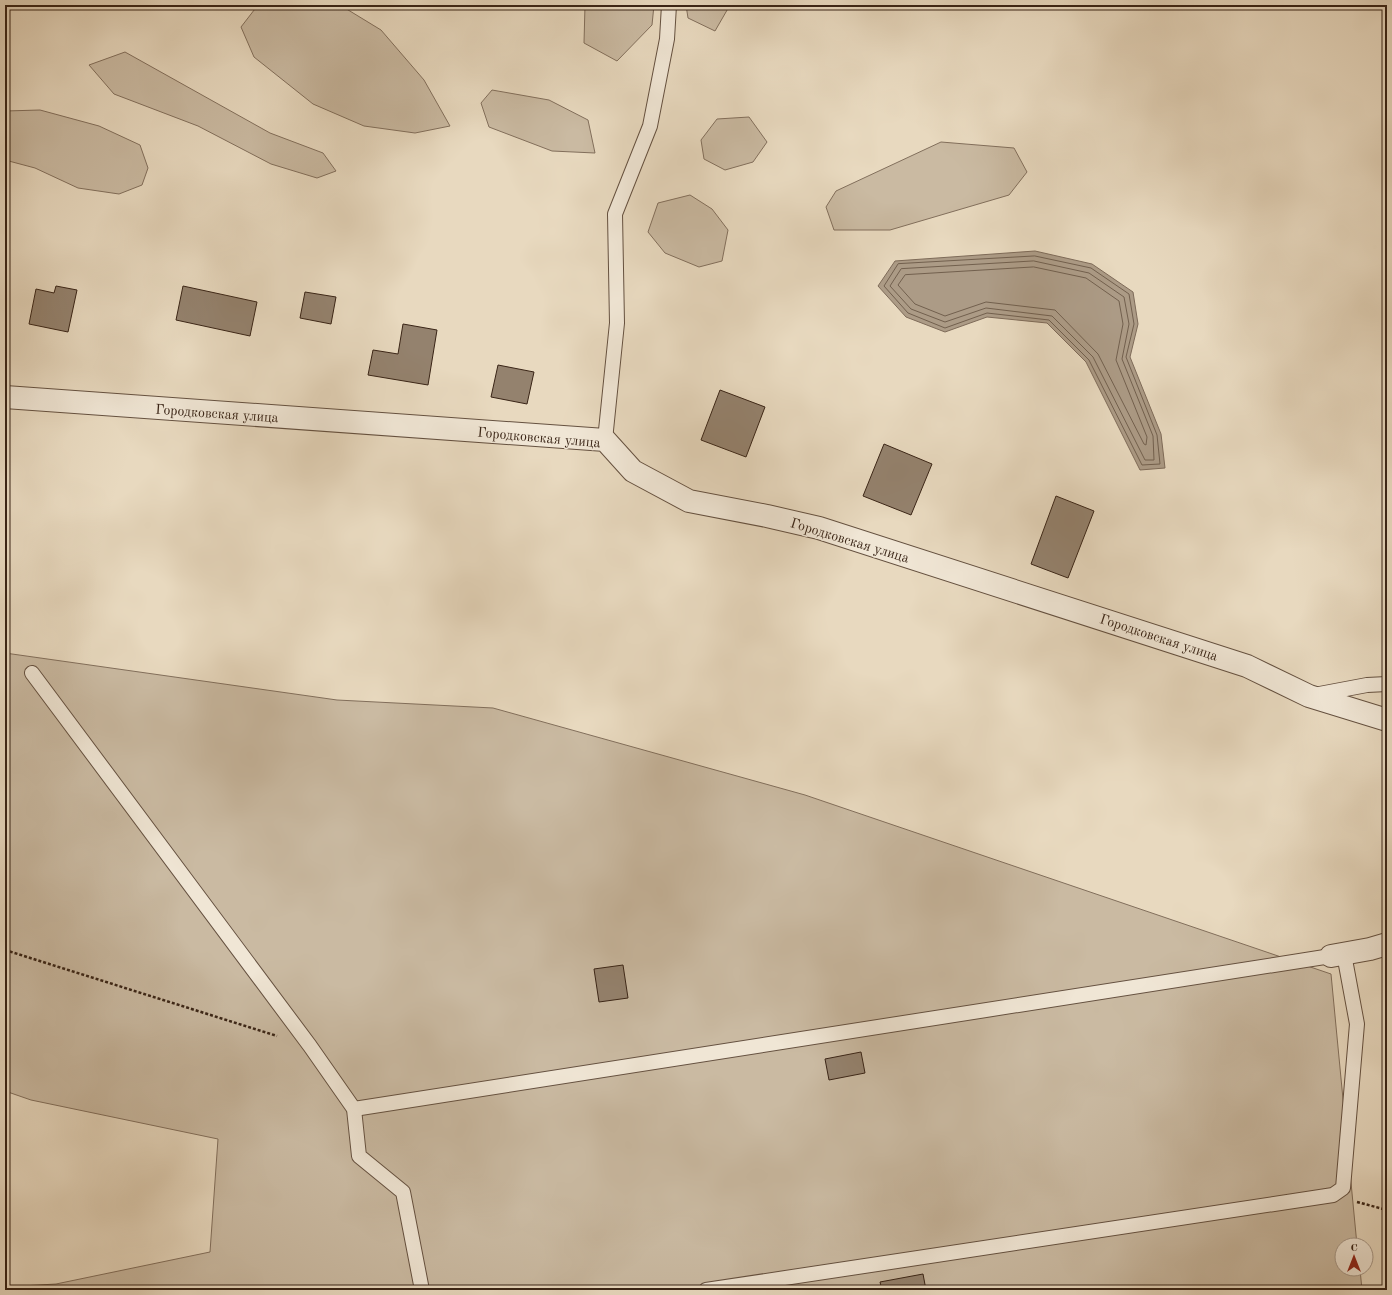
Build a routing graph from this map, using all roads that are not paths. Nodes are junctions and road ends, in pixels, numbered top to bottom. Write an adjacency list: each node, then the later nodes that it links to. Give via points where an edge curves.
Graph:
1 (669, 5): 3 (lane, via 667,39 650,126 615,214 617,323)
2 (5, 397): 3 (street, Городковская улица)
3 (605, 440): 6 (street, Городковская улица, via 633,471 689,501 819,528 1247,666)
4 (32, 673): 10 (lane, via 310,1046)
5 (1387, 684): 6 (lane, via 1367,685)
6 (1309, 696): 7 (street, Городковская улица)
7 (1387, 720)
8 (1387, 944): 9 (street)
9 (1338, 955): 10 (lane); 12 (lane, via 1357,1024 1344,1188 1334,1195)
10 (354, 1109): 11 (lane, via 359,1156 403,1192)
11 (422, 1290)
12 (706, 1290)

